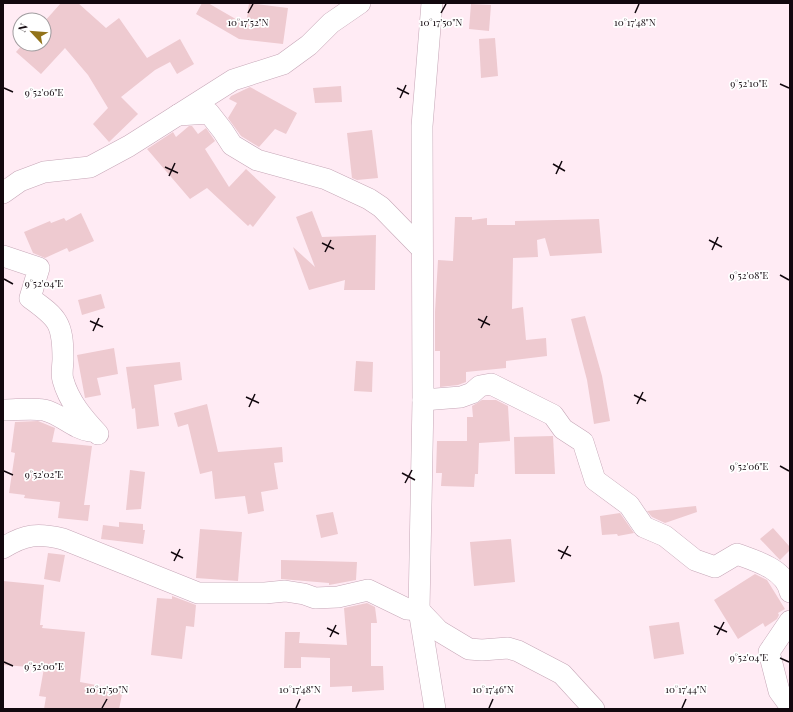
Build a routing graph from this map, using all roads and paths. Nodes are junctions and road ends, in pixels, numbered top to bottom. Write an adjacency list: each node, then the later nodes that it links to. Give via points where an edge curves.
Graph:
1 (360, 3): 3 (street, via 331,23 309,45 283,64 233,80)
2 (432, 3): 5 (street, via 422,126)
3 (174, 116): 4 (street, via 129,146 90,167 44,172 20,181); 5 (street, via 209,113 232,146 257,160 326,179 369,199 381,207)
4 (3, 193)
5 (421, 248): 7 (street)
6 (3, 256): 8 (street, via 40,268 30,298 51,314 60,326 63,342 63,380 79,414 98,434 82,430 44,410)
7 (423, 400): 10 (street, via 461,398 480,386 491,384 504,388 553,415 563,429 583,442 595,480 629,505 644,527 665,536 695,560 715,567 737,554 769,566 788,585); 11 (street)
8 (3, 410)
9 (3, 548): 11 (street, via 28,536 44,535 63,539 198,593 285,591 314,598 338,598 368,590 407,609)
10 (790, 592)
11 (419, 610): 14 (street); 15 (street, via 439,631 469,649 508,648 562,674)
12 (790, 621): 13 (street, via 769,652 780,691)
13 (790, 706)
14 (435, 709)
15 (594, 709)

